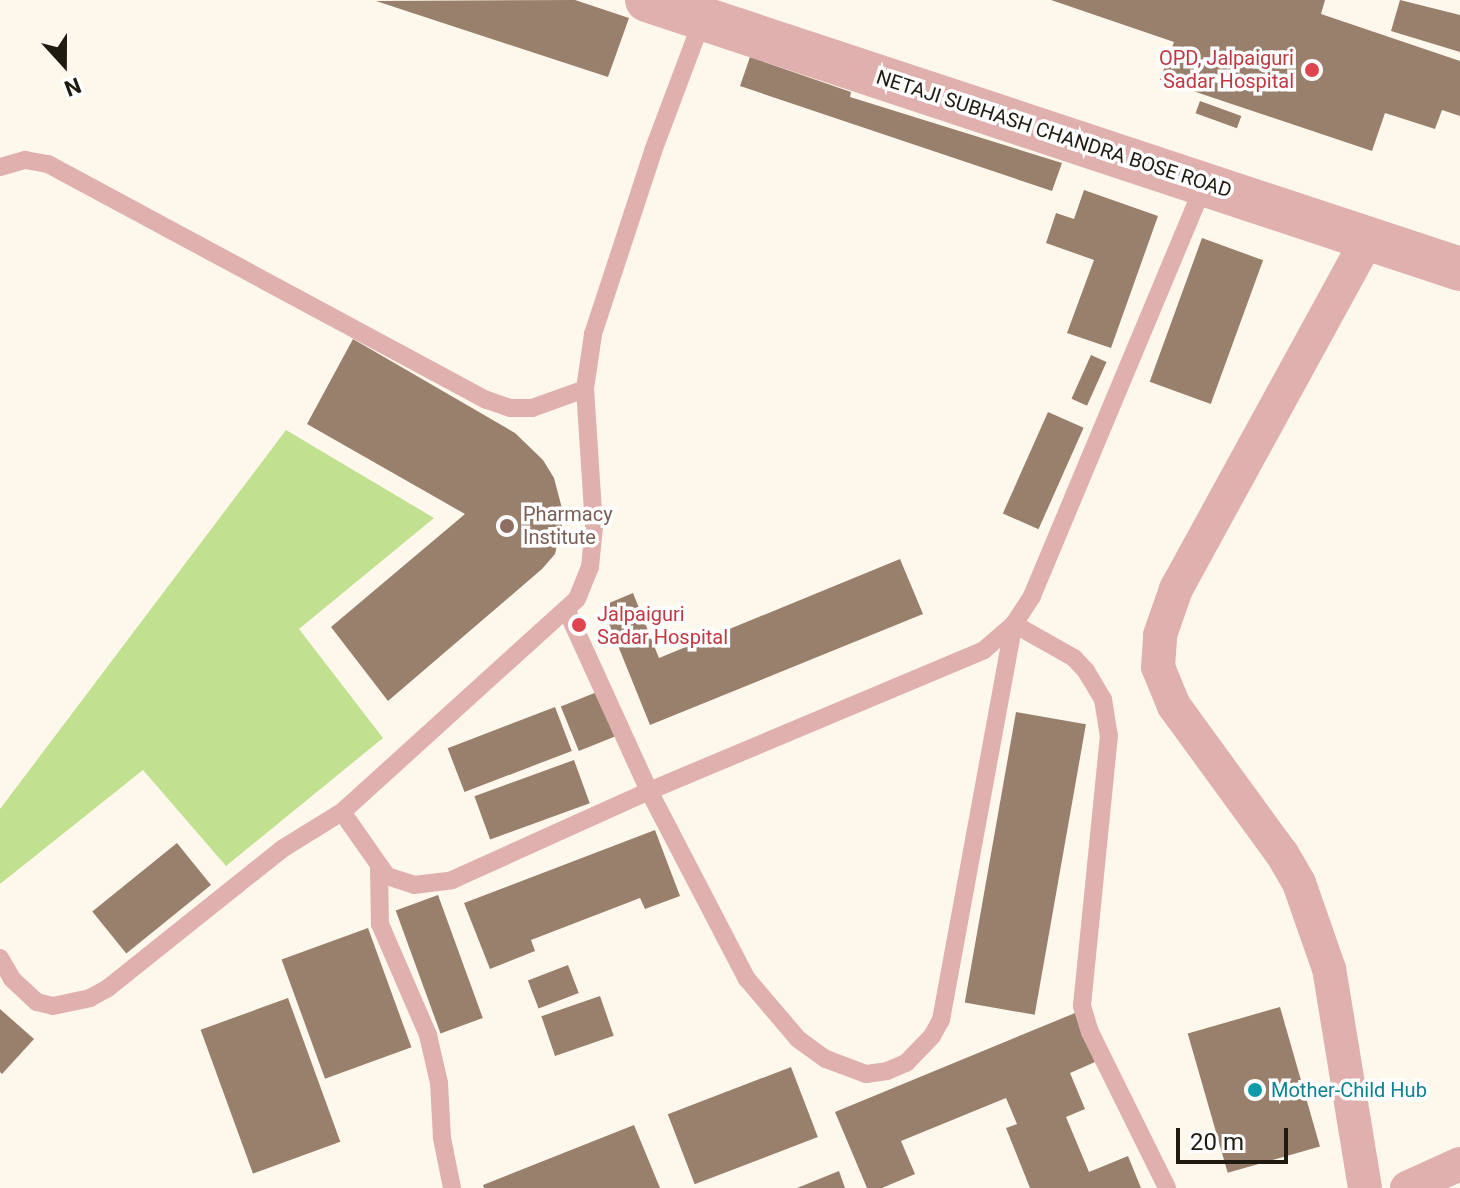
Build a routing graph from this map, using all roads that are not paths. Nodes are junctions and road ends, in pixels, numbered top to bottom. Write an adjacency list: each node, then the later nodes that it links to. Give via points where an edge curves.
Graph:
1 (647, 0): 2 (street, NETAJI SUBHASH CHANDRA BOSE ROAD)
2 (720, 9): 4 (street, NETAJI SUBHASH CHANDRA BOSE ROAD); 6 (street, NETAJI SUBHASH CHANDRA BOSE ROAD); 8 (lane, via 653,151 593,334)
3 (0, 167): 8 (lane, via 25,160 48,164 487,400 532,408)
4 (1204, 184): 5 (street, NETAJI SUBHASH CHANDRA BOSE ROAD); 10 (lane, via 1032,596)
5 (1368, 238): 7 (street, NETAJI SUBHASH CHANDRA BOSE ROAD); 18 (street, via 1176,589 1160,635 1158,667 1174,706 1299,883 1329,969)
6 (1460, 239)
7 (1460, 269)
8 (585, 389): 9 (lane, via 593,548 584,582)
9 (567, 611): 11 (lane); 12 (lane)
10 (1014, 624): 11 (lane, via 971,657); 11 (lane, via 941,1020 919,1051 887,1071 866,1074 826,1059 771,1011 723,938); 17 (lane, via 1074,658 1096,685 1105,707 1106,783 1082,1006)
11 (649, 791): 13 (lane, via 452,880 414,885)
12 (342, 812): 13 (lane); 14 (lane, via 282,849 90,998 53,1006 37,1002 12,979)
13 (379, 868): 16 (lane, via 380,924 428,1035)
14 (0, 958)
15 (1460, 1164): 19 (street)
16 (452, 1188)
17 (1167, 1188)
18 (1365, 1188)
19 (1407, 1188)

